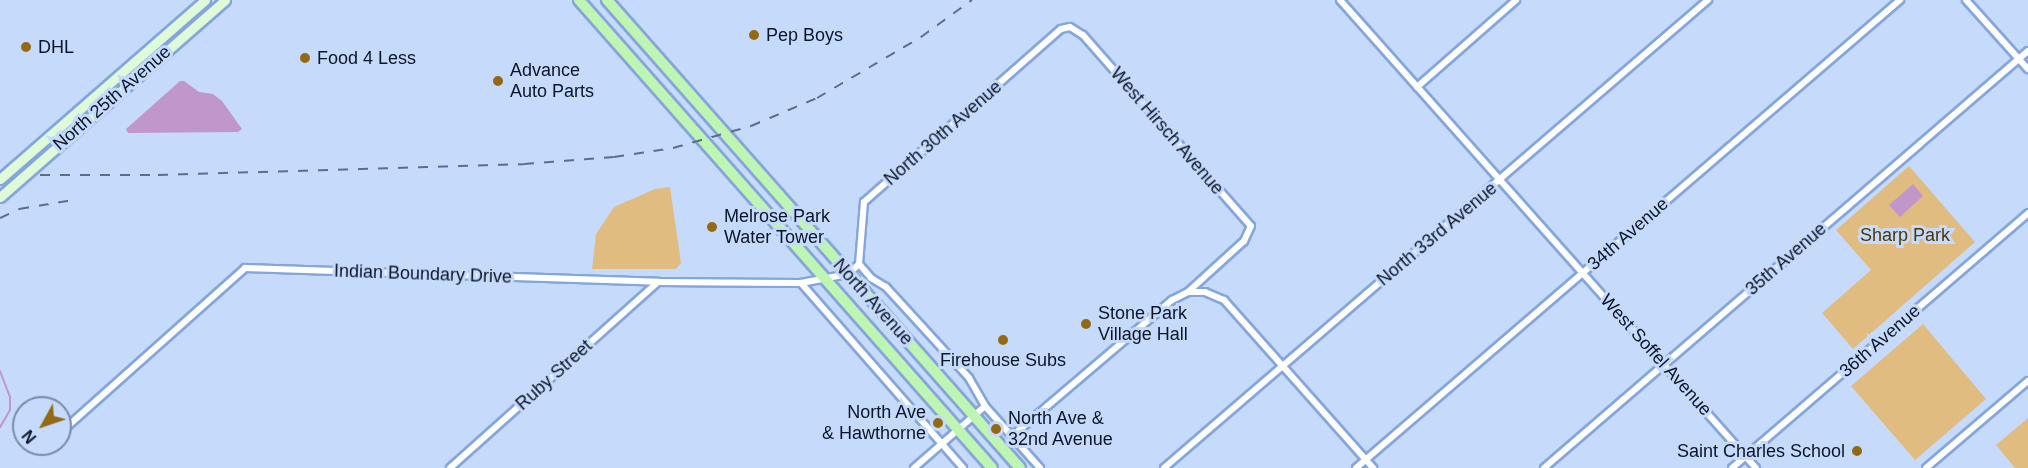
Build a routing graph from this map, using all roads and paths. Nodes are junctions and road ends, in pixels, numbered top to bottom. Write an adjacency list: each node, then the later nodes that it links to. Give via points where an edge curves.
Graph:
1 (205, 0): 15 (main road, North 25th Avenue, bridge)
2 (225, 0): 17 (main road, North 25th Avenue, bridge)
3 (579, 0): 22 (main road, North Avenue)
4 (607, 0): 21 (main road, North Avenue)
5 (1340, 0): 14 (street, West Soffel Avenue)
6 (1516, 0): 14 (street)
7 (1708, 0): 16 (street, North 33rd Avenue)
8 (1900, 0): 20 (street, 34th Avenue)
9 (1966, 0): 12 (street)
10 (1083, 35): 19 (street, North 30th Avenue, via 1070,27 1061,29 864,202); 25 (street, West Hirsch Avenue, via 1251,226 1244,241)
11 (2028, 51): 12 (street, 35th Avenue)
12 (2019, 59): 13 (street); 26 (street, 35th Avenue)
13 (2028, 69)
14 (1417, 87): 16 (street, West Soffel Avenue)
15 (0, 179)
16 (1500, 181): 20 (street, West Soffel Avenue); 27 (street, North 33rd Avenue)
17 (0, 197)
18 (2028, 213): 35 (street, 36th Avenue)
19 (860, 264): 21 (street); 29 (street, North Avenue, via 969,378)
20 (1583, 273): 26 (street, West Soffel Avenue); 36 (street, 34th Avenue)
21 (848, 274): 22 (street, Indian Boundary Drive); 30 (main road, North Avenue)
22 (826, 278): 24 (street, Indian Boundary Drive); 32 (main road, North Avenue)
23 (658, 282): 24 (street, Indian Boundary Drive); 31 (street, Indian Boundary Drive, via 245,268); 37 (street, Ruby Street)
24 (801, 283): 34 (street)
25 (1188, 292): 27 (street, via 1206,292 1224,300); 33 (street, via 1172,300)
26 (1664, 364): 35 (street, West Soffel Avenue); 46 (street, 35th Avenue)
27 (1283, 366): 36 (street); 43 (street, North 33rd Avenue)
28 (2028, 381): 49 (street)
29 (985, 405): 30 (street); 33 (street, North Avenue)
30 (974, 415): 32 (street); 41 (main road, North Avenue)
31 (72, 422)
32 (958, 429): 34 (street); 40 (main road, North Avenue)
33 (1012, 436): 42 (street, North Avenue)
34 (941, 443): 38 (street); 39 (street)
35 (1746, 456): 47 (street, 36th Avenue); 48 (street, West Soffel Avenue)
36 (1366, 459): 44 (street, 34th Avenue); 45 (street)
37 (450, 468)
38 (914, 468)
39 (963, 468)
40 (992, 468)
41 (1020, 468)
42 (1040, 468)
43 (1164, 468)
44 (1356, 468)
45 (1373, 468)
46 (1544, 468)
47 (1732, 468)
48 (1756, 468)
49 (1926, 468)

